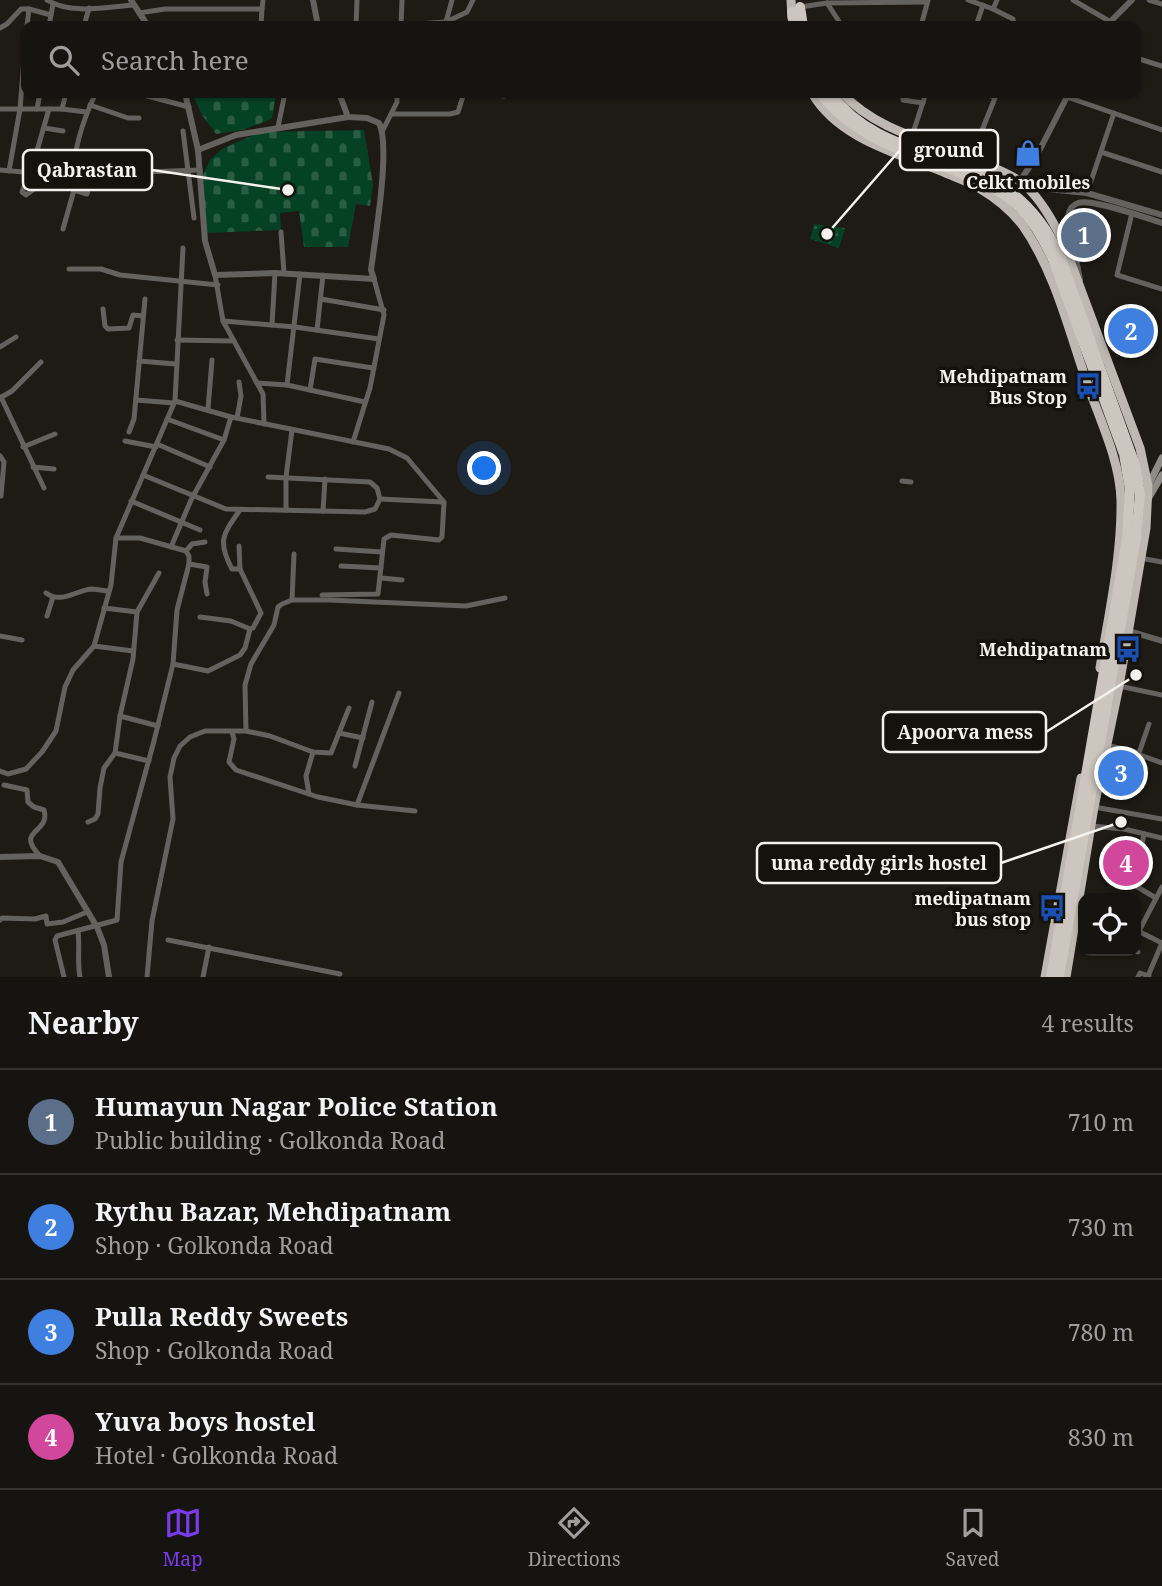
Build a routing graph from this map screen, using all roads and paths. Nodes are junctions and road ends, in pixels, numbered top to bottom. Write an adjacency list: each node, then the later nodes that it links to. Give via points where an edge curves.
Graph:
1 (165, 0): 25 (street)
2 (234, 0): 23 (street)
3 (263, 0): 26 (street)
4 (313, 0): 35 (street)
5 (357, 0): 36 (street)
6 (402, 0): 37 (street)
7 (452, 0): 38 (street)
8 (473, 0): 39 (street, via 467,12)
9 (791, 0): 21 (highway)
10 (968, 0): 20 (street)
11 (997, 0): 27 (street)
12 (1073, 0): 44 (street)
13 (1132, 0): 45 (street)
14 (1149, 0): 19 (street)
15 (928, 1): 18 (street); 41 (street)
16 (50, 2): 22 (street); 29 (street)
17 (132, 3): 22 (street); 28 (street)
18 (827, 3): 21 (street); 40 (street)
19 (1162, 4)
20 (984, 5): 27 (street); 42 (street)
21 (797, 7)
22 (89, 8): 32 (street)
23 (233, 8): 25 (street); 26 (street)
24 (29, 9): 29 (street); 30 (street); 46 (street, via 21,9)
25 (165, 9): 28 (street)
26 (262, 9): 34 (street)
27 (993, 9): 43 (street)
28 (139, 13): 33 (street)
29 (51, 15): 31 (street)
30 (28, 21)
31 (50, 21)
32 (85, 21)
33 (145, 21)
34 (261, 21)
35 (317, 21)
36 (356, 21)
37 (401, 21)
38 (446, 21)
39 (448, 21)
40 (839, 21)
41 (922, 21)
42 (978, 21)
43 (1013, 21)
44 (1104, 21)
45 (1111, 21)
46 (0, 27)
47 (1141, 60): 48 (street)
48 (1162, 66)
49 (21, 96): 72 (street)
50 (39, 98): 73 (street)
51 (65, 98): 75 (street)
52 (94, 98): 69 (street)
53 (155, 98): 70 (street)
54 (186, 98): 70 (street)
55 (284, 98): 81 (street)
56 (341, 98): 79 (street)
57 (397, 98): 78 (street)
58 (462, 98): 78 (street, via 457,112 450,114)
59 (816, 98): 103 (highway, via 866,141)
60 (824, 98): 281 (highway, bridge, via 864,134 999,190 1022,210 1054,262 1124,454 1130,490 1129,528)
61 (834, 98): 282 (highway, bridge, via 868,128 988,176 1038,217 1061,258 1135,465 1140,494 1136,538)
62 (846, 98): 87 (highway, via 876,120)
63 (903, 98): 68 (street)
64 (924, 98): 68 (street)
65 (995, 98): 91 (street)
66 (1066, 98): 105 (street)
67 (1076, 98): 77 (street)
68 (923, 103): 87 (street)
69 (90, 105): 76 (street); 80 (street)
70 (189, 107): 88 (street)
71 (0, 109): 72 (street)
72 (20, 109): 73 (street); 98 (street)
73 (37, 109): 74 (street)
74 (49, 109): 75 (street); 82 (street)
75 (62, 109): 76 (street)
76 (86, 112): 96 (street)
77 (1114, 113): 84 (street); 89 (street)
78 (391, 114): 83 (street)
79 (348, 117): 81 (street); 83 (street, via 367,118)
80 (139, 118)
81 (278, 127): 88 (street, via 236,135)
82 (44, 128): 85 (street); 92 (street)
83 (383, 130): 121 (street, via 371,270)
84 (1162, 130)
85 (63, 131)
86 (183, 131): 99 (street)
87 (912, 136): 90 (highway)
88 (198, 150): 100 (street)
89 (1101, 152): 102 (street); 107 (street)
90 (961, 153): 91 (highway); 103 (highway)
91 (972, 157): 104 (street); 105 (highway)
92 (36, 159): 93 (street); 95 (street)
93 (51, 164): 95 (street, via 44,181 26,195 22,192); 96 (street)
94 (94, 167): 106 (street, via 87,194)
95 (32, 168): 98 (street)
96 (72, 168): 106 (street)
97 (0, 170): 98 (street)
98 (9, 170)
99 (188, 170): 100 (street); 101 (street); 110 (street)
100 (200, 170): 119 (street, via 205,241)
101 (145, 172)
102 (1162, 172)
103 (952, 176): 104 (highway)
104 (962, 180): 245 (highway, via 1012,213 1037,250 1118,478 1118,544)
105 (1024, 184): 107 (street); 124 (highway, via 1062,239)
106 (74, 190): 112 (street)
107 (1087, 193): 109 (street)
108 (1132, 214): 111 (street); 124 (street, via 1086,203 1070,209); 125 (street, via 1117,275)
109 (1162, 215)
110 (194, 218)
111 (1162, 223)
112 (63, 229)
113 (281, 232): 117 (street)
114 (183, 248): 122 (street)
115 (69, 269): 122 (street)
116 (275, 273): 117 (street); 119 (street); 132 (street)
117 (284, 273): 118 (street)
118 (300, 274): 120 (street); 133 (street)
119 (215, 275): 123 (street)
120 (323, 275): 121 (street); 127 (street)
121 (374, 279): 129 (street)
122 (180, 281): 123 (street); 137 (street)
123 (218, 285): 131 (street)
124 (1080, 286): 177 (highway, via 1140,448)
125 (1162, 293)
126 (145, 299): 130 (street)
127 (321, 299): 129 (street); 134 (street)
128 (103, 309): 130 (street, via 108,329 129,328 133,315)
129 (384, 310): 136 (street)
130 (142, 316): 141 (street)
131 (223, 321): 132 (street); 138 (street)
132 (272, 325): 133 (street)
133 (295, 327): 134 (street); 147 (street)
134 (317, 330): 136 (street)
135 (16, 337): 139 (street)
136 (379, 339): 144 (street)
137 (177, 340): 138 (street); 143 (street)
138 (234, 341): 146 (street)
139 (0, 347)
140 (212, 360): 153 (street)
141 (139, 361): 143 (street); 150 (street)
142 (41, 362): 149 (street)
143 (176, 364): 151 (street)
144 (373, 368): 148 (street, via 315,359); 152 (street)
145 (239, 382): 154 (street, via 241,396)
146 (257, 383): 147 (street); 156 (street, via 263,394)
147 (287, 385): 148 (street)
148 (310, 390): 152 (street)
149 (1, 398): 164 (street)
150 (136, 400): 151 (street); 158 (street)
151 (175, 402): 153 (street); 155 (street)
152 (365, 402): 162 (street)
153 (208, 409): 154 (street)
154 (234, 417): 156 (street); 160 (street)
155 (167, 419): 160 (street); 163 (street)
156 (264, 424): 157 (street)
157 (292, 430): 162 (street); 173 (street)
158 (129, 432)
159 (55, 434): 164 (street)
160 (223, 440): 168 (street)
161 (125, 441): 163 (street)
162 (353, 442): 184 (street, via 389,449 407,458)
163 (156, 446): 168 (street); 170 (street)
164 (23, 447): 167 (street)
165 (0, 456): 179 (street, via 4,467)
166 (1162, 458): 177 (main road)
167 (33, 467): 169 (street); 178 (street)
168 (210, 467): 180 (street)
169 (54, 469)
170 (143, 475): 180 (street); 183 (street)
171 (1162, 475): 182 (main road)
172 (268, 477): 173 (street)
173 (286, 477): 174 (street); 186 (street)
174 (326, 480): 181 (street, via 370,482); 187 (street)
175 (902, 481): 176 (street)
176 (911, 482)
177 (1148, 486): 182 (highway)
178 (44, 488)
179 (1, 496)
180 (193, 496): 185 (street); 188 (street)
181 (380, 499): 184 (street); 187 (street, via 375,509 365,512)
182 (1147, 500): 198 (highway)
183 (131, 501): 188 (street); 190 (street)
184 (444, 502): 196 (street, via 439,540 391,535 384,539)
185 (237, 509): 186 (street); 203 (street, via 222,542 232,569)
186 (286, 510): 187 (street)
187 (323, 511)
188 (181, 522): 189 (street); 192 (street)
189 (200, 530)
190 (116, 538): 192 (street, via 139,538); 207 (street)
191 (205, 542): 195 (street, via 192,544)
192 (171, 547): 195 (street)
193 (239, 547): 203 (street)
194 (336, 549): 196 (street)
195 (186, 551): 200 (street)
196 (382, 552): 202 (street)
197 (294, 554): 213 (street)
198 (1140, 558): 199 (street); 219 (highway)
199 (1162, 562)
200 (189, 564): 209 (street, via 207,567); 225 (street, via 177,610)
201 (341, 566): 202 (street)
202 (381, 568): 205 (street)
203 (240, 569): 218 (street, via 261,614)
204 (159, 573): 215 (street)
205 (381, 578): 206 (street); 210 (street, via 376,595)
206 (402, 580)
207 (109, 591): 211 (street, via 90,589); 214 (street)
208 (46, 593): 211 (street)
209 (207, 594)
210 (322, 595)
211 (53, 597): 216 (street)
212 (505, 598): 213 (street, via 466,606)
213 (292, 600): 235 (street, via 278,607 274,625 251,664 245,685)
214 (104, 608): 215 (street); 223 (street)
215 (137, 612): 224 (street)
216 (47, 616)
217 (200, 617): 218 (street)
218 (251, 628): 225 (street, via 240,655 208,671)
219 (1129, 631): 222 (street); 226 (highway)
220 (0, 636): 221 (street)
221 (22, 640)
222 (1162, 641)
223 (94, 646): 224 (street); 248 (street, via 73,670 56,731 42,752 26,769)
224 (133, 651): 231 (street)
225 (173, 664): 233 (street)
226 (1119, 686): 228 (street); 238 (highway)
227 (399, 694): 251 (street)
228 (1162, 695)
229 (372, 702): 237 (street)
230 (349, 708): 236 (street)
231 (120, 716): 233 (street); 240 (street)
232 (1149, 724): 241 (street)
233 (158, 726): 243 (street)
234 (232, 732): 235 (street); 250 (street, via 229,762 236,770); 279 (street, via 205,731 190,737 174,758 170,784 173,819 152,921)
235 (246, 732): 239 (street)
236 (339, 733): 237 (street); 239 (street, via 331,753)
237 (363, 738): 244 (street)
238 (1106, 745): 241 (street); 246 (highway)
239 (313, 752): 250 (street, via 306,776)
240 (115, 753): 243 (street); 255 (street, via 104,768 98,814)
241 (1137, 754): 242 (street)
242 (1161, 760)
243 (149, 761): 267 (street, via 121,862 117,920)
244 (355, 766)
245 (1083, 766): 246 (highway); 281 (highway)
246 (1102, 770): 252 (highway)
247 (0, 772): 248 (street)
248 (8, 774): 249 (street)
249 (2, 787): 259 (street, via 27,790 28,802 44,810 44,824 30,839)
250 (309, 794): 251 (street)
251 (357, 805): 253 (street)
252 (1094, 807): 254 (street); 256 (highway)
253 (415, 811)
254 (1162, 819)
255 (88, 822)
256 (1091, 826): 257 (street); 262 (highway)
257 (1144, 834): 258 (street); 263 (street, via 1134,885)
258 (1162, 838)
259 (40, 856): 260 (street); 264 (street, via 58,862)
260 (0, 857)
261 (1162, 887): 263 (street)
262 (1082, 893)
263 (1156, 898): 266 (street)
264 (87, 912): 265 (street, via 47,924 46,916); 267 (street)
265 (0, 920)
266 (1141, 924)
267 (97, 927): 268 (street); 278 (street)
268 (78, 931): 276 (street, via 55,940); 277 (street)
269 (1078, 933): 283 (highway)
270 (1141, 933): 272 (street)
271 (168, 940): 273 (street)
272 (1162, 943): 275 (street)
273 (209, 947): 274 (street); 280 (street)
274 (340, 974)
275 (1150, 976): 284 (street, via 1140,973)
276 (64, 977)
277 (80, 977)
278 (109, 977)
279 (147, 977)
280 (203, 977)
281 (1048, 977)
282 (1059, 977)
283 (1066, 977)
284 (1138, 977)

